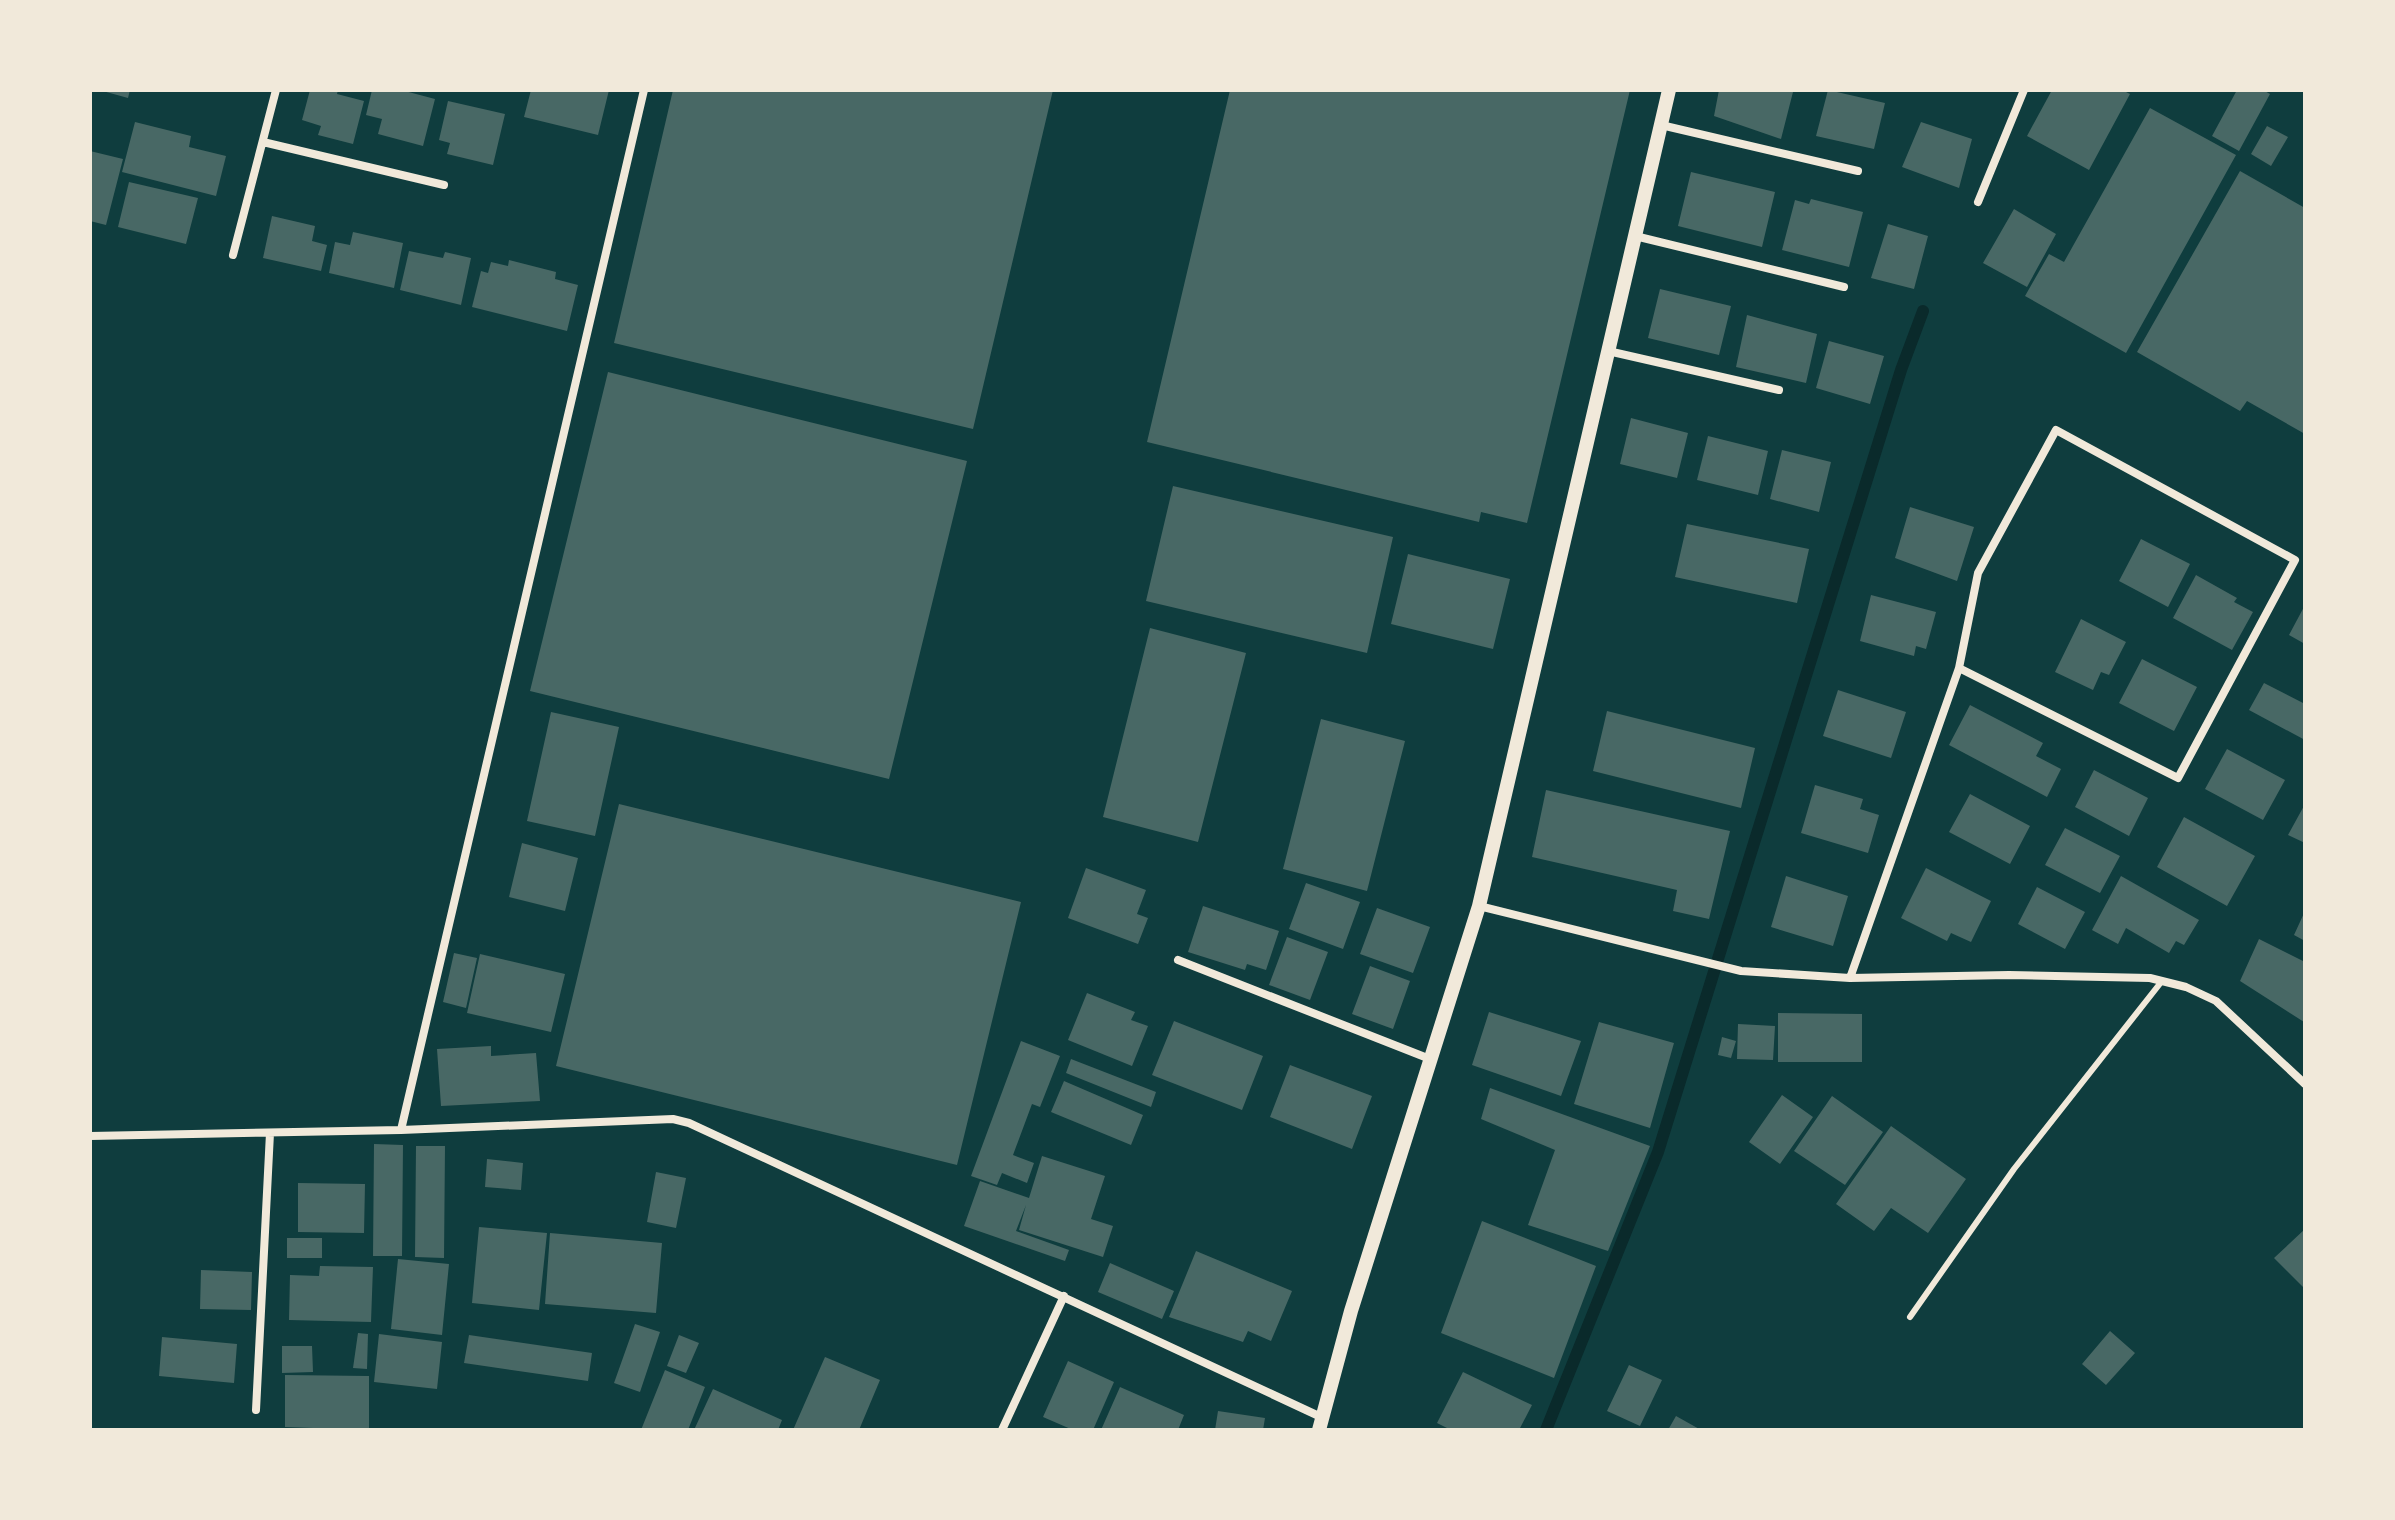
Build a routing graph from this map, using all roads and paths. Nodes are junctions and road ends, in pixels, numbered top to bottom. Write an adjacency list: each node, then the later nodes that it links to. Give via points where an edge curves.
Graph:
1 (276, 90): 6 (street)
2 (644, 90): 22 (street)
3 (1669, 90): 5 (street)
4 (2024, 90): 9 (street)
5 (1661, 125): 7 (street); 10 (street)
6 (263, 142): 8 (street); 11 (street)
7 (1858, 171)
8 (444, 185)
9 (1978, 202)
10 (1635, 236): 12 (street); 13 (street)
11 (233, 255)
12 (1844, 287)
13 (1608, 351): 14 (street); 16 (street)
14 (1779, 390)
15 (1959, 668): 15 (street, via 1978,573 2056,430 2295,560 2178,778); 18 (street)
16 (1479, 906): 18 (street, via 1741,971); 20 (street)
17 (1178, 960): 20 (street)
18 (1850, 978): 19 (street, via 2009,975)
19 (2162, 981): 21 (street, via 2216,1001); 26 (lane, via 2014,1169)
20 (1430, 1059): 28 (street)
21 (2305, 1084)
22 (401, 1130): 23 (street); 25 (street, via 673,1119 689,1123)
23 (270, 1133): 24 (street); 27 (street)
24 (90, 1136)
25 (1064, 1296): 28 (street); 29 (street)
26 (1910, 1317)
27 (256, 1410)
28 (1320, 1424)
29 (1002, 1430)

